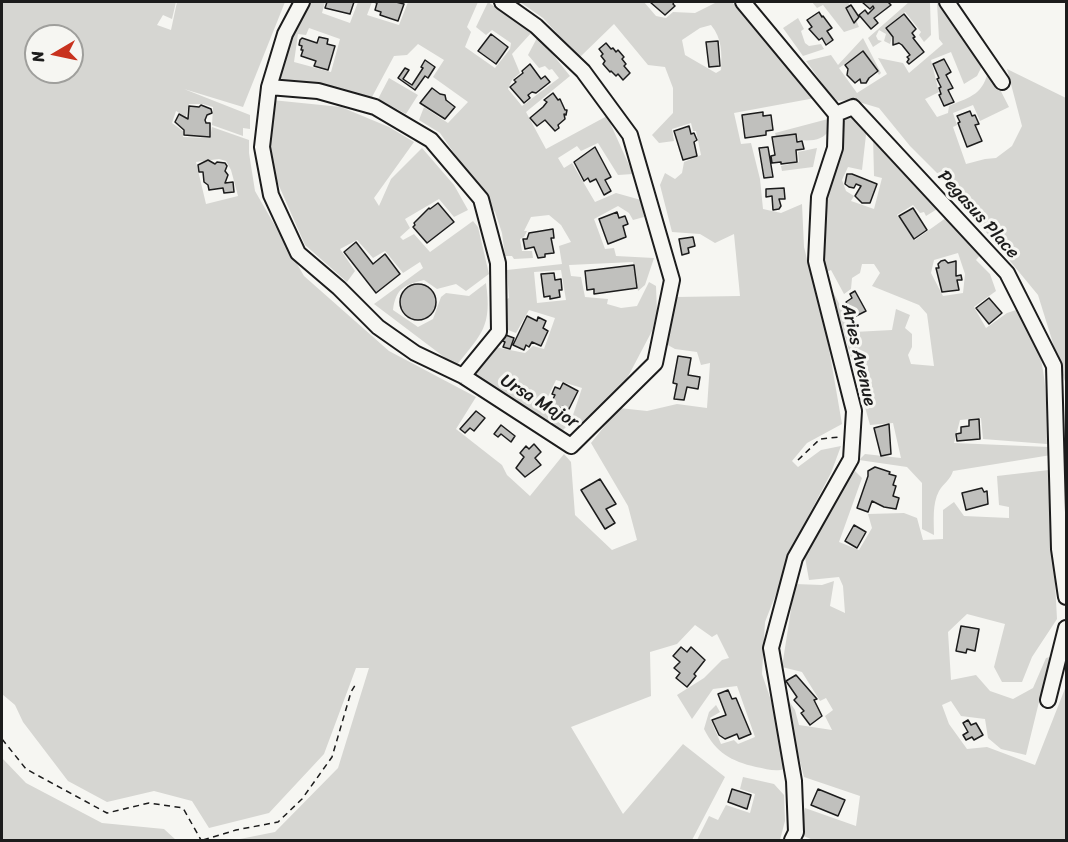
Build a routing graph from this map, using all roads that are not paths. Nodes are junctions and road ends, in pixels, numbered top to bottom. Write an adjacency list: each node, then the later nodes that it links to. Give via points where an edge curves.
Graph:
1 (302, 2): 6 (street, Ursa Major, via 285,34)
2 (502, 2): 8 (street, Ursa Major, via 536,26 583,71 630,135 672,280 655,363 571,446)
3 (743, 2): 7 (street)
4 (947, 2): 5 (street)
5 (1002, 82)
6 (269, 87): 8 (street, Ursa Major, via 262,147 272,195 298,253 378,327 415,353); 8 (street, via 318,91 375,107 431,140 482,199 498,263 499,332)
7 (836, 114): 9 (street, Pegasus Place, via 853,107 1007,273 1054,366); 13 (street, Aries Avenue, via 835,148 819,196 816,261 854,411 853,435 851,459 795,558 771,648 794,781 796,832)
8 (463, 376)
9 (1061, 400): 10 (street, Pegasus Place, via 1059,549)
10 (1066, 597)
11 (1066, 628): 12 (street)
12 (1048, 700)
13 (792, 840)

